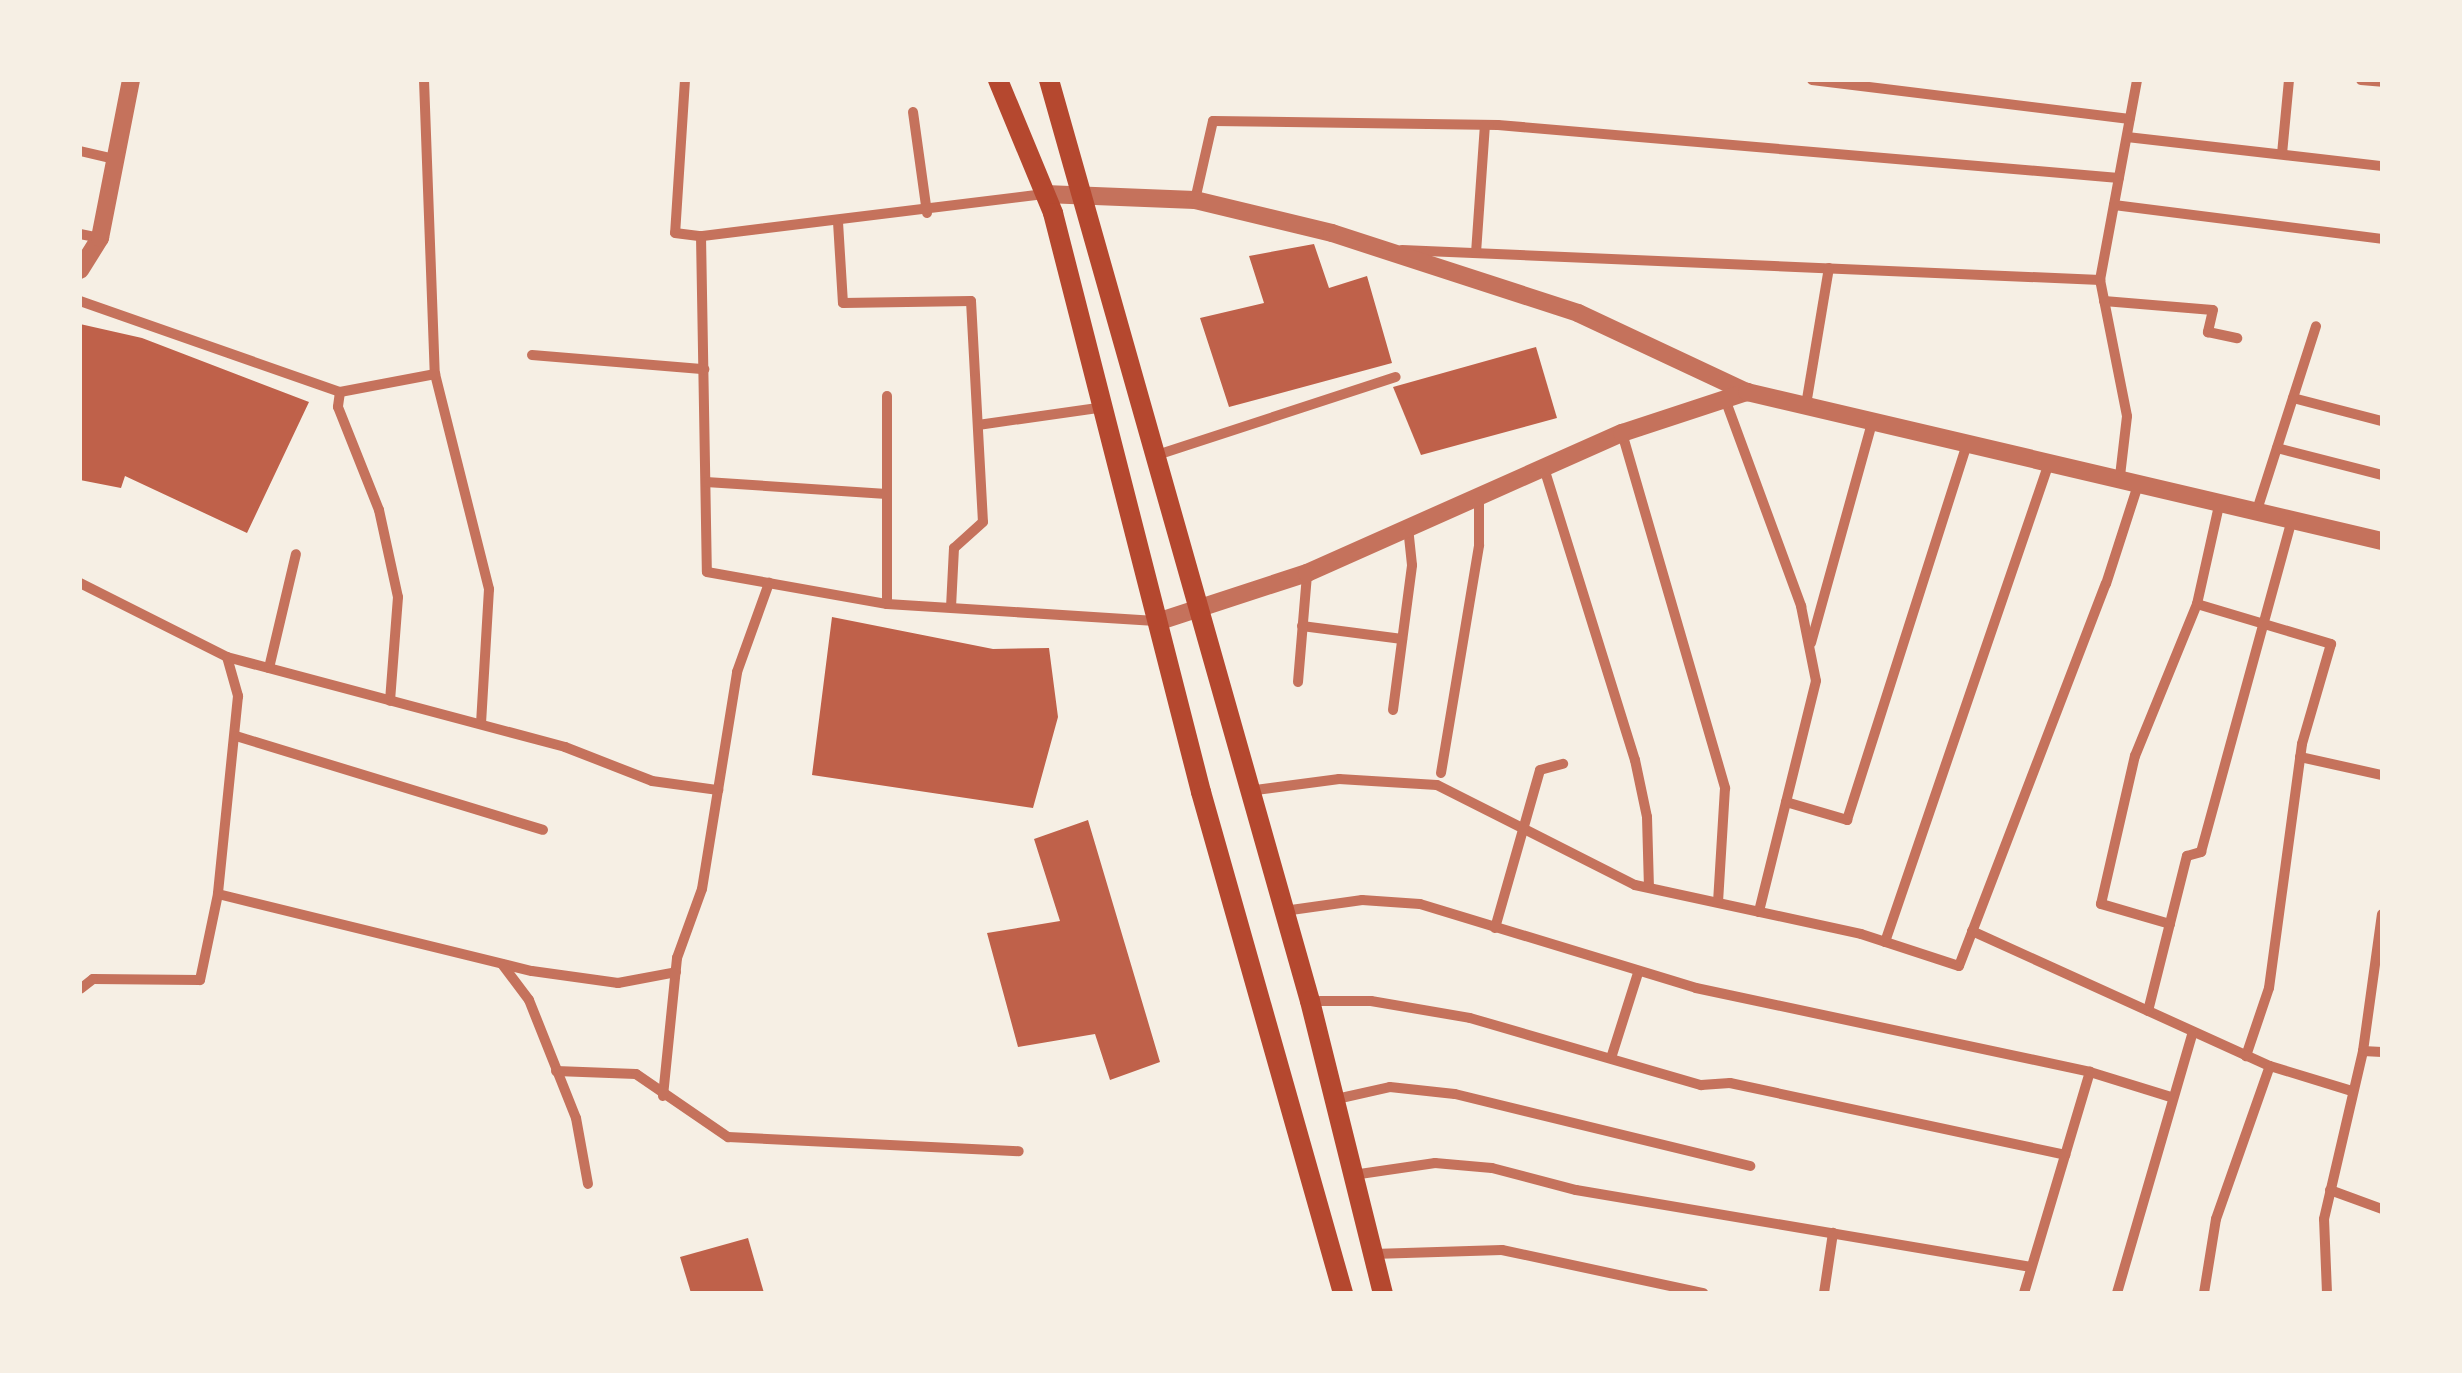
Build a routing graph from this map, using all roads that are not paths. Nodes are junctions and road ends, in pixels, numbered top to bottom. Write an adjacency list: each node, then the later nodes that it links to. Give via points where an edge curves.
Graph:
1 (131, 80): 17 (street)
2 (424, 80): 41 (street)
3 (686, 80): 27 (street, via 676,233)
4 (998, 80): 20 (main road)
5 (1049, 80): 21 (main road)
6 (1812, 80): 12 (street)
7 (2137, 80): 12 (street)
8 (2289, 80): 16 (street)
9 (2361, 80): 10 (street)
10 (2382, 82)
11 (913, 112): 24 (street)
12 (2130, 119): 14 (street)
13 (1485, 125): 19 (street); 22 (street, via 1213,121); 31 (street)
14 (2127, 136): 16 (street); 19 (street)
15 (80, 151): 17 (street)
16 (2282, 154): 18 (street)
17 (116, 160): 28 (street)
18 (2382, 166)
19 (2119, 178): 23 (street)
20 (1046, 194): 21 (street); 24 (street); 49 (main road)
21 (1084, 194): 22 (street); 56 (main road)
22 (1195, 200): 30 (street)
23 (2114, 205): 29 (street); 34 (street)
24 (926, 213): 25 (street)
25 (838, 222): 27 (street); 52 (street, via 843,303 971,301)
26 (80, 234): 28 (street)
27 (701, 236): 40 (street)
28 (100, 238): 33 (street)
29 (2382, 240)
30 (1374, 249): 31 (street); 44 (street, via 1578,313)
31 (1476, 253): 32 (street)
32 (1829, 268): 34 (street); 48 (street)
33 (80, 270)
34 (2100, 280): 36 (street)
35 (80, 301): 43 (street)
36 (2104, 301): 38 (street, via 2212,310 2208,332); 60 (street, via 2127,416)
37 (2316, 326): 46 (street)
38 (2237, 338)
39 (532, 355): 40 (street)
40 (704, 370): 62 (street)
41 (435, 374): 43 (street); 88 (street, via 488,590)
42 (1396, 377): 56 (street)
43 (340, 392): 86 (street, via 338,407 380,510 398,597)
44 (1747, 392): 47 (street); 48 (street)
45 (887, 396): 63 (street)
46 (2293, 398): 51 (street); 55 (street)
47 (1725, 399): 53 (street); 82 (street, via 1801,606)
48 (1806, 405): 50 (street)
49 (1106, 407): 52 (street); 78 (main road)
50 (1873, 420): 54 (street); 82 (street)
51 (2382, 420)
52 (978, 425): 76 (street, via 983,522 954,548)
53 (1622, 433): 58 (street); 101 (street, via 1725,788)
54 (1968, 441): 57 (street); 96 (street, via 1847,820)
55 (2277, 448): 59 (street); 66 (street)
56 (1156, 455): 77 (main road)
57 (2050, 460): 60 (street); 108 (street)
58 (1544, 468): 64 (street); 99 (street, via 1636,760 1647,817)
59 (2382, 475)
60 (2120, 476): 61 (street)
61 (2139, 480): 65 (street); 107 (street, via 2106,584)
62 (706, 482): 63 (street); 73 (street, via 707,572)
63 (887, 494): 74 (street)
64 (1478, 496): 68 (street); 92 (street, via 1479,545)
65 (2220, 500): 66 (street); 75 (street)
66 (2258, 510): 67 (street)
67 (2292, 519): 69 (street); 80 (street)
68 (1408, 528): 71 (street); 81 (street, via 1412,565)
69 (2382, 540)
70 (296, 554): 84 (street)
71 (1307, 573): 77 (street); 79 (street)
72 (80, 583): 83 (street)
73 (769, 583): 74 (street); 94 (street, via 737,672)
74 (887, 604): 76 (street)
75 (2198, 604): 80 (street); 105 (street, via 2135,756 2101,904)
76 (951, 608): 78 (street)
77 (1196, 611): 78 (street); 95 (main road)
78 (1160, 621): 137 (main road)
79 (1302, 626): 81 (street); 85 (street)
80 (2264, 626): 90 (street, via 2331,644); 105 (street, via 2201,852 2187,856)
81 (1402, 639): 87 (street)
82 (1809, 649): 96 (street, via 1816,681)
83 (227, 657): 84 (street); 89 (street, via 238,696)
84 (269, 668): 86 (street)
85 (1298, 682)
86 (390, 701): 88 (street)
87 (1392, 710)
88 (481, 724): 94 (street, via 652,781)
89 (236, 736): 97 (street); 100 (street)
90 (2300, 757): 93 (street); 119 (street, via 2269,988)
91 (1563, 764): 98 (street, via 1540,770)
92 (1441, 773)
93 (2382, 775)
94 (718, 790): 110 (street, via 702,889)
95 (1246, 791): 98 (street, via 1339,779 1437,785); 102 (main road)
96 (1786, 802): 103 (street)
97 (543, 830)
98 (1526, 830): 99 (street); 106 (street)
99 (1649, 888): 101 (street)
100 (218, 894): 109 (street); 112 (street, via 200,980 93,979)
101 (1718, 902): 103 (street)
102 (1282, 911): 106 (street, via 1362,900 1420,904); 113 (main road)
103 (1759, 912): 108 (street)
104 (2382, 918): 116 (street)
105 (2170, 924): 114 (street)
106 (1495, 928): 111 (street)
107 (1972, 932): 108 (street, via 1958,966); 114 (street)
108 (1885, 942)
109 (502, 964): 110 (street, via 618,982); 121 (street, via 529,1000)
110 (676, 972): 124 (street)
111 (1638, 973): 118 (street); 122 (street)
112 (80, 989)
113 (1310, 1001): 118 (street, via 1370,1002 1470,1018); 126 (main road)
114 (2148, 1011): 115 (street)
115 (2193, 1032): 119 (street); 125 (street)
116 (2363, 1052): 117 (street); 123 (street)
117 (2382, 1052)
118 (1612, 1055): 128 (street, via 1701,1084 1730,1083)
119 (2246, 1056): 120 (street)
120 (2270, 1066): 123 (street); 143 (street, via 2216,1220)
121 (556, 1071): 124 (street, via 636,1074); 131 (street, via 576,1118)
122 (2090, 1072): 125 (street); 128 (street)
123 (2352, 1091): 132 (street)
124 (663, 1096): 127 (street, via 728,1137)
125 (2171, 1096): 142 (street)
126 (1332, 1100): 129 (street, via 1390,1087 1455,1094); 130 (main road)
127 (1019, 1152)
128 (2065, 1155): 136 (street)
129 (1750, 1166)
130 (1353, 1176): 134 (street, via 1435,1163 1492,1168 1576,1190); 135 (main road)
131 (588, 1184)
132 (2330, 1190): 133 (street); 144 (street, via 2324,1218)
133 (2382, 1209)
134 (1833, 1233): 136 (street); 140 (street)
135 (1372, 1254): 138 (main road); 139 (street, via 1502,1250)
136 (2030, 1266): 141 (street)
137 (1344, 1293)
138 (1384, 1293)
139 (1702, 1293)
140 (1824, 1293)
141 (2024, 1293)
142 (2116, 1293)
143 (2204, 1293)
144 (2327, 1293)

